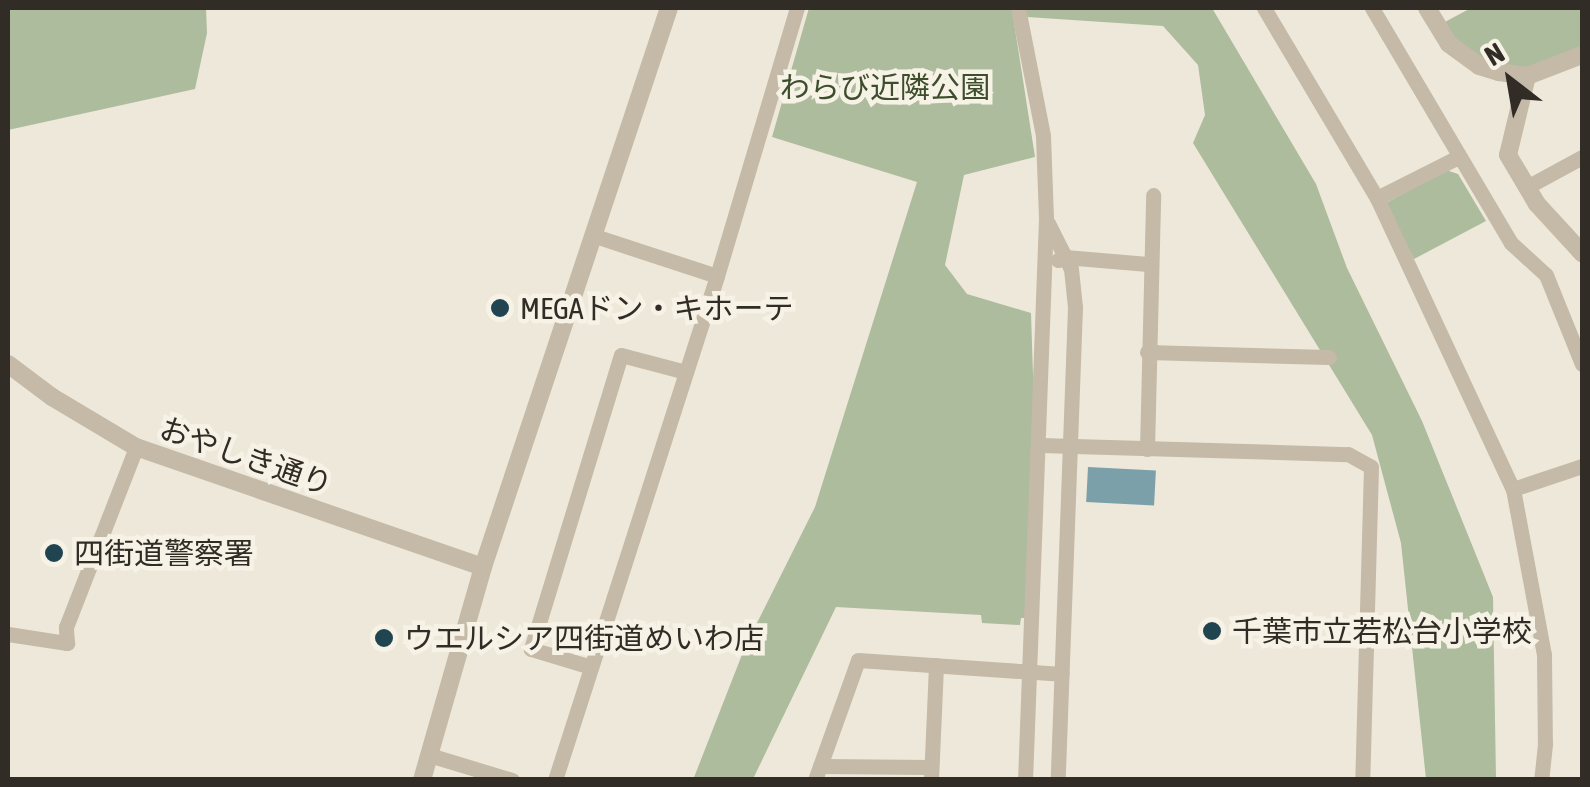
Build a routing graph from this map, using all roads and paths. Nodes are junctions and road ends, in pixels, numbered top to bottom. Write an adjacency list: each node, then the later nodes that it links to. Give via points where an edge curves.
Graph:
1 (669, 8): 15 (street)
2 (797, 8): 20 (street)
3 (1018, 8): 14 (street, via 1043,136)
4 (1264, 8): 13 (street)
5 (1372, 8): 9 (street)
6 (1434, 10): 8 (street, via 1449,44 1463,56)
7 (1582, 55): 8 (street)
8 (1526, 76): 11 (street, via 1508,155)
9 (1458, 157): 13 (street); 24 (street, via 1511,244 1546,276)
10 (1582, 157): 11 (street)
11 (1527, 187): 16 (street)
12 (1153, 195): 18 (street)
13 (1376, 198): 31 (street)
14 (1046, 219): 17 (street); 19 (street)
15 (595, 236): 20 (street); 32 (street)
16 (1582, 254)
17 (1064, 257): 18 (street); 19 (street); 28 (street, via 1075,307)
18 (1148, 264): 21 (street)
19 (1045, 267): 26 (street)
20 (718, 276): 25 (street)
21 (1147, 352): 22 (street); 29 (street)
22 (1329, 357)
23 (8, 364): 27 (street, おやしき通り)
24 (1582, 364)
25 (686, 372): 35 (street); 35 (street, via 621,354 531,649)
26 (1040, 445): 28 (street); 36 (street)
27 (136, 447): 32 (street, おやしき通り); 33 (street, via 66,627 67,643)
28 (1070, 447): 29 (street); 37 (street)
29 (1146, 449): 46 (street, via 1348,454 1370,467)
30 (1582, 466): 31 (street)
31 (1513, 490): 47 (street, via 1544,655)
32 (484, 567): 38 (street)
33 (8, 634)
34 (936, 665): 36 (street); 39 (street, via 858,660); 40 (street)
35 (591, 667): 43 (street)
36 (1030, 671): 37 (street); 44 (street)
37 (1062, 674): 45 (street)
38 (429, 755): 41 (street); 42 (street)
39 (817, 772): 40 (street)
40 (931, 774)
41 (422, 780)
42 (512, 780)
43 (554, 780)
44 (1025, 780)
45 (1058, 780)
46 (1362, 780)
47 (1541, 780)

